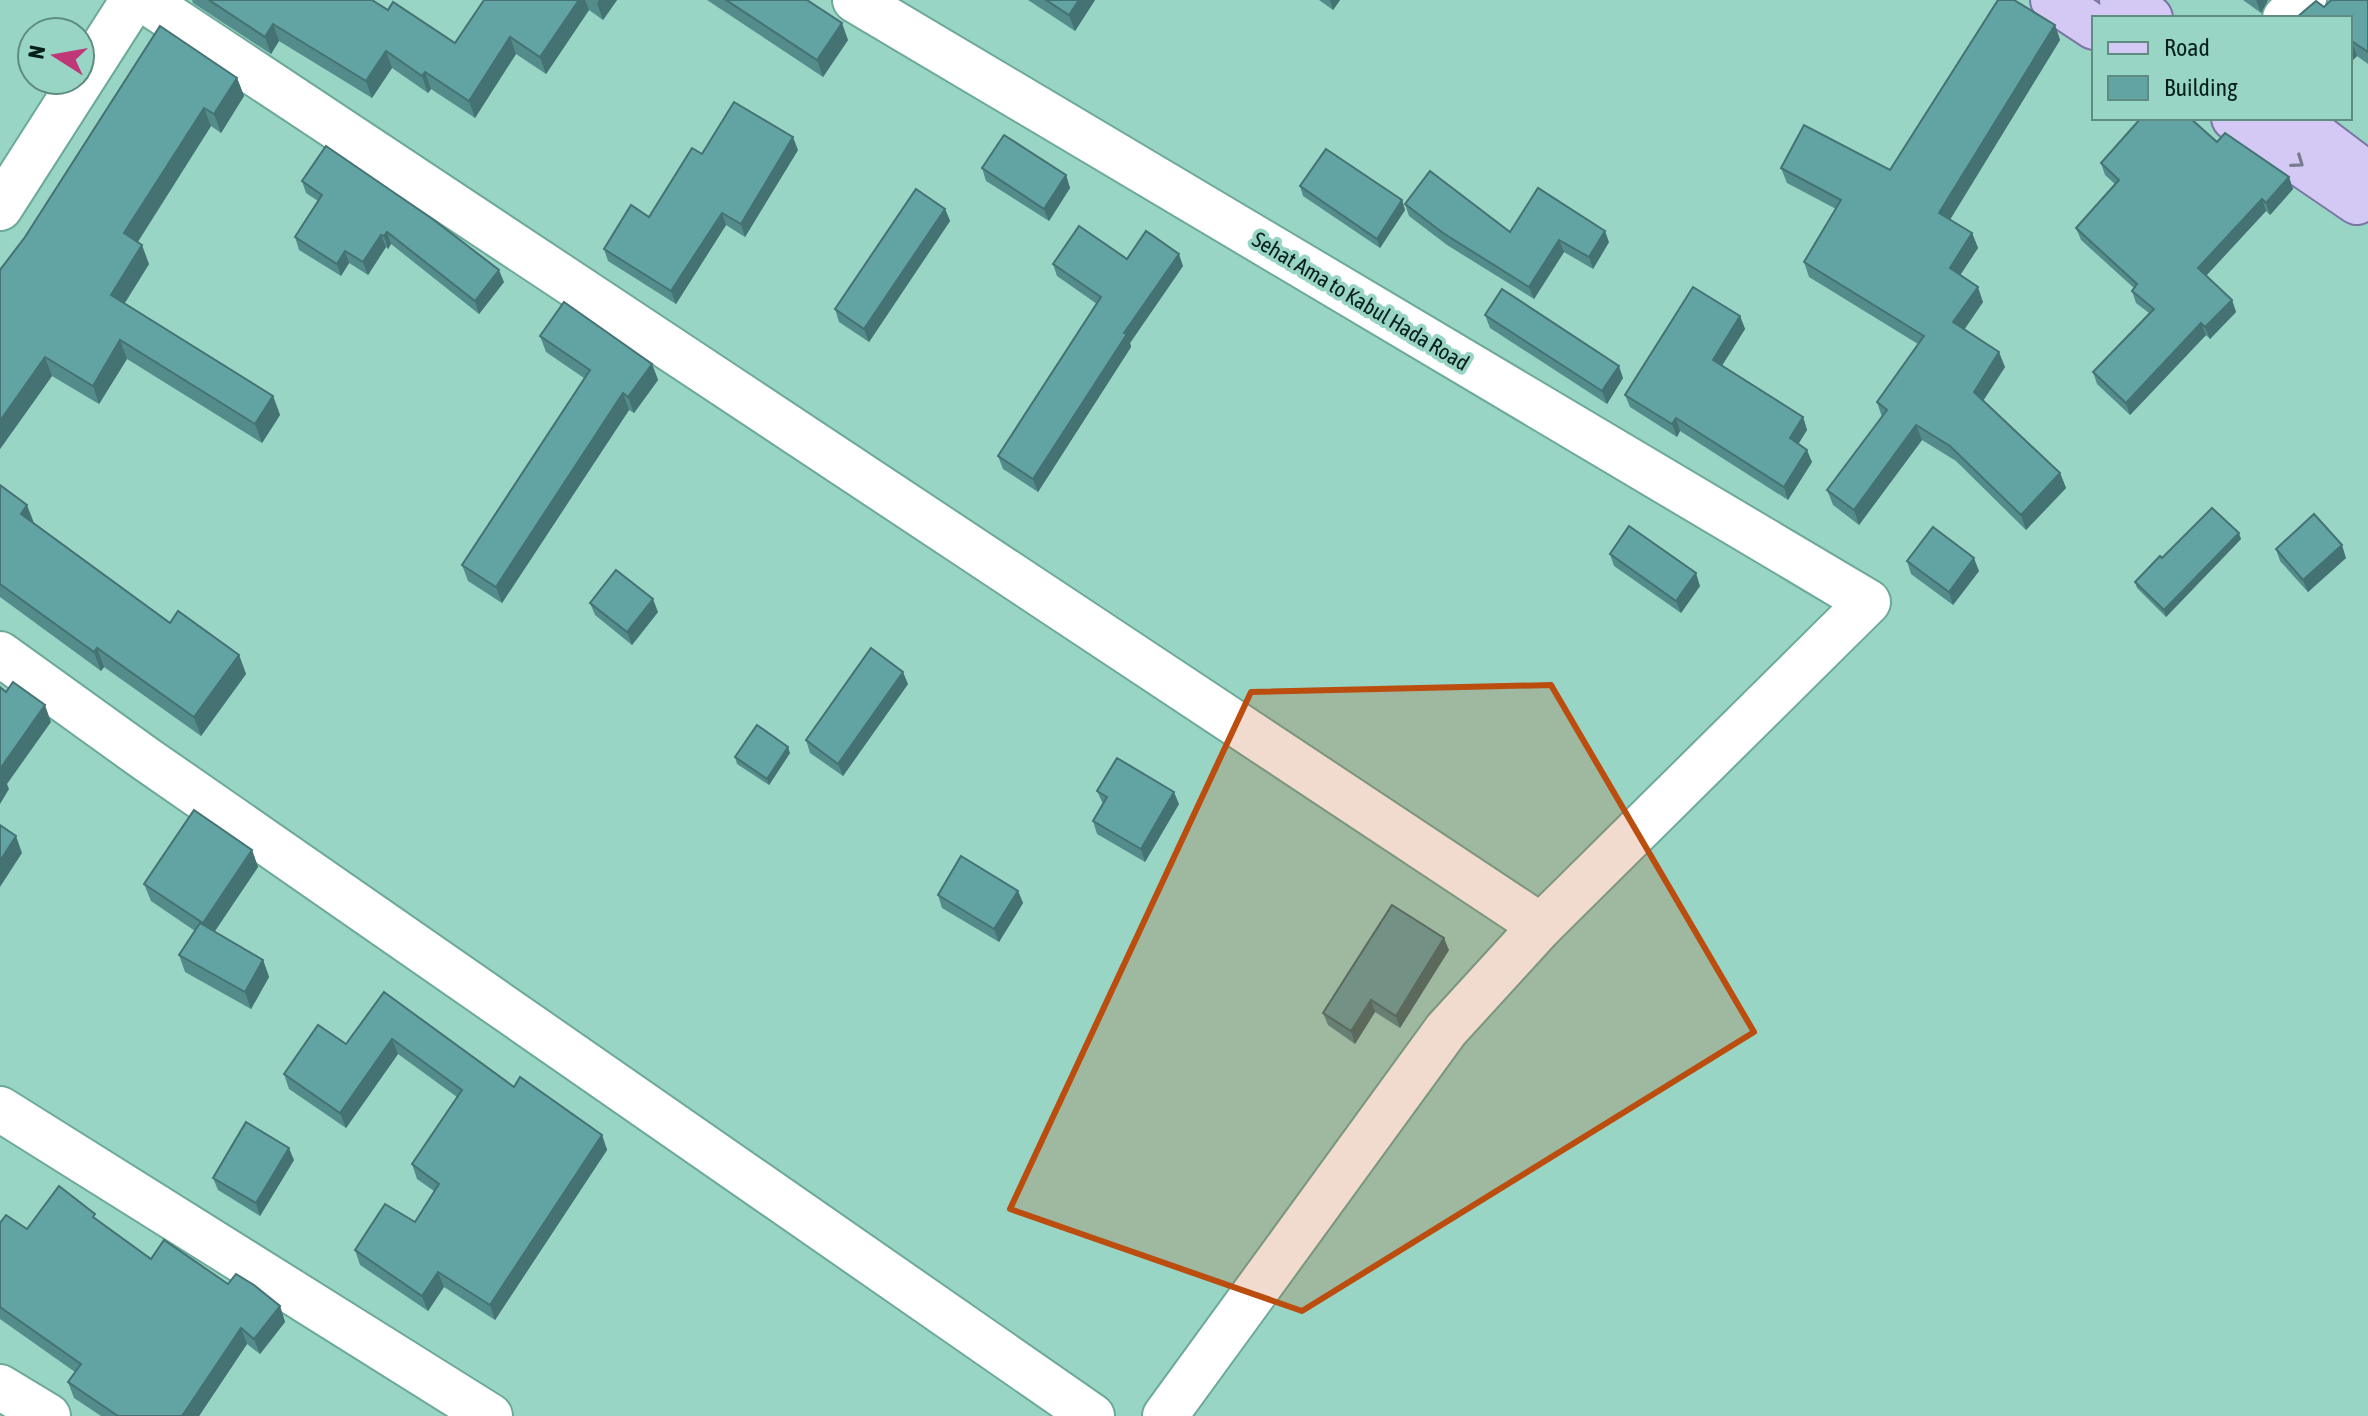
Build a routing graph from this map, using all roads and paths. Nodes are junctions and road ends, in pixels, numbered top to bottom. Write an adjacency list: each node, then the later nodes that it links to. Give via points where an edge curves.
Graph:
1 (133, 0): 13 (street)
2 (144, 0): 15 (street)
3 (2053, 0): 9 (main road)
4 (2122, 0): 7 (main road)
5 (2304, 0): 8 (street)
6 (862, 2): 15 (street, Sehat Ama to Kabul Hada Road, via 1868,602)
7 (2147, 16)
8 (2287, 16)
9 (2092, 26)
10 (2237, 120): 12 (main road, one-way to 12)
11 (2295, 120): 12 (main road)
12 (2365, 193)
13 (0, 208)
14 (0, 654): 20 (street)
15 (1541, 926): 21 (street, via 1446,1030)
16 (0, 1109): 19 (street)
17 (0, 1387): 18 (street)
18 (48, 1416)
19 (490, 1416)
20 (1092, 1416)
21 (1165, 1416)

